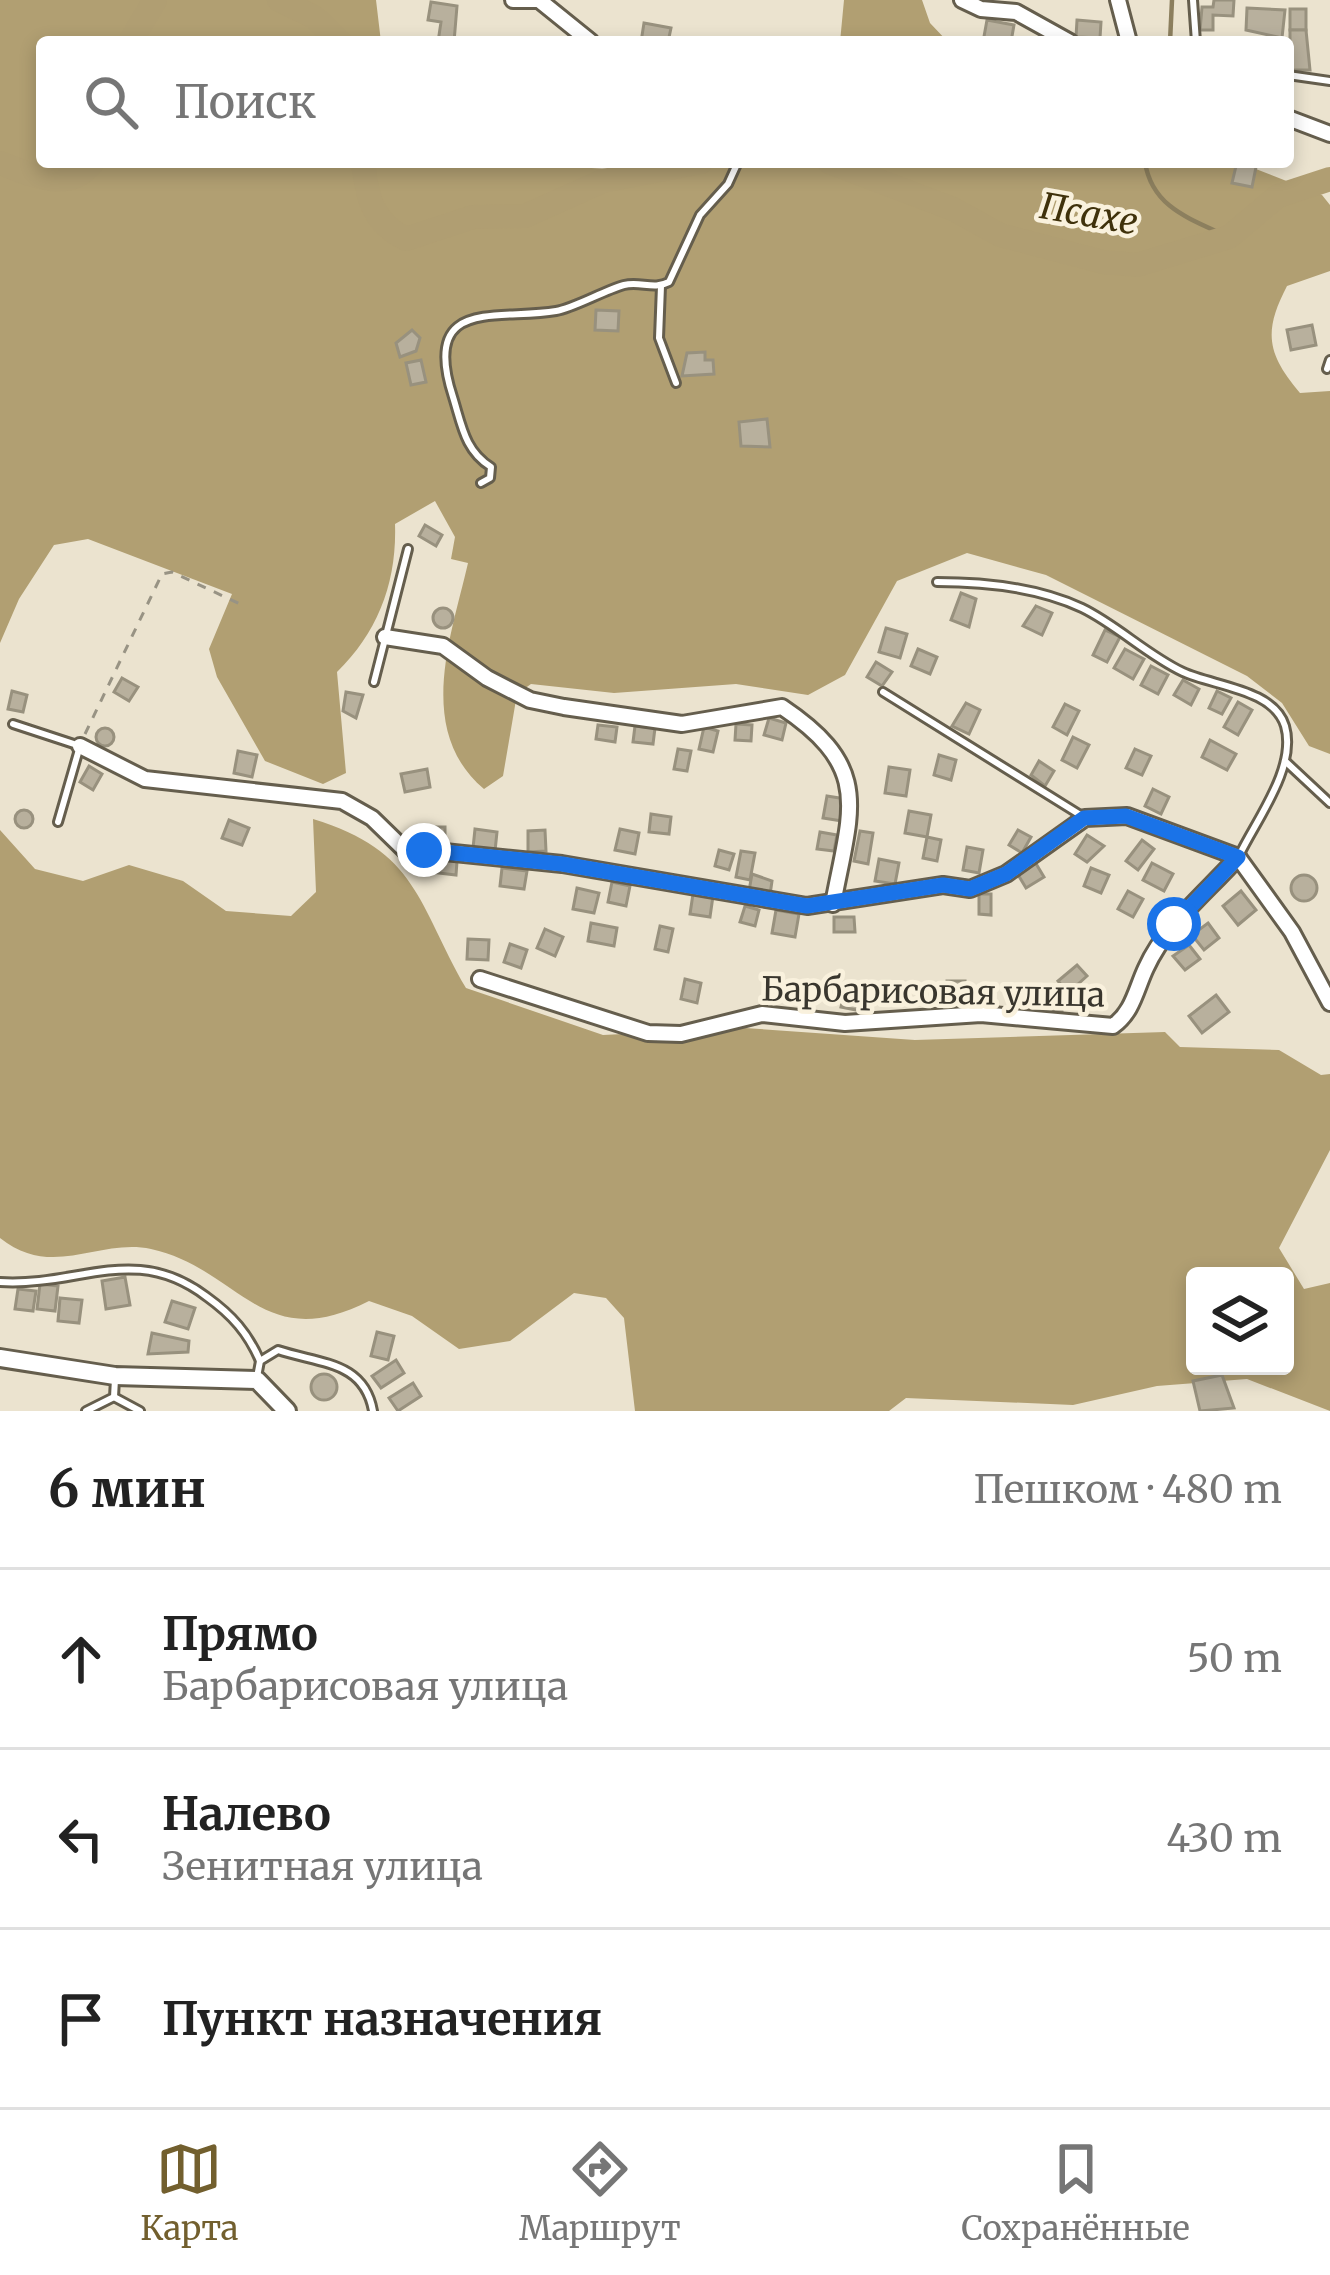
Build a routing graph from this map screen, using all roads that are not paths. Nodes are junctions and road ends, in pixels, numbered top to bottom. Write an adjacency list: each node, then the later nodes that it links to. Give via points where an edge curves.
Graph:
1 (513, 0): 2 (street)
2 (539, 0): 6 (street)
3 (962, 0): 7 (street, via 1016,12)
4 (1118, 0): 8 (street)
5 (1193, 0): 9 (lane)
6 (584, 36)
7 (1059, 36)
8 (1127, 36)
9 (1196, 36)
10 (1294, 77): 11 (lane)
11 (1330, 81)
12 (1294, 120): 13 (street)
13 (1330, 134)
14 (735, 168): 15 (lane)
15 (661, 286): 16 (lane, via 659,338); 17 (lane, via 626,284 557,311 465,320 449,342 448,383 471,453 491,467)
16 (676, 383)
17 (481, 483)
18 (408, 549): 20 (lane)
19 (938, 582): 25 (lane, via 1006,586 1082,608 1181,671 1256,697 1284,722)
20 (385, 637): 21 (lane); 30 (street, via 443,646 501,686 564,707 682,724 782,706 838,753 849,798)
21 (374, 682)
22 (883, 692): 27 (lane)
23 (13, 724): 24 (lane)
24 (80, 746): 28 (lane); 30 (street, via 145,779 342,801 405,853 562,864)
25 (1285, 761): 26 (lane); 29 (lane)
26 (1330, 803)
27 (1084, 818): 29 (street, via 1126,816); 30 (street, via 1006,874 970,889 943,885)
28 (58, 822)
29 (1238, 857): 31 (street, Барбарисовая улица, via 1155,950 1124,1018 1096,1028 981,1014 845,1023 762,1014 681,1034 648,1033); 32 (street)
30 (833, 904)
31 (480, 980)
32 (1330, 1003)
33 (0, 1282): 35 (lane, via 157,1268 221,1307 248,1334)
34 (0, 1358): 36 (street)
35 (260, 1361): 37 (lane); 42 (lane, via 278,1350 352,1372 369,1388)
36 (115, 1376): 37 (street); 38 (lane)
37 (257, 1380): 41 (street)
38 (114, 1397): 39 (lane); 40 (lane)
39 (86, 1411)
40 (140, 1411)
41 (286, 1411)
42 (373, 1411)

